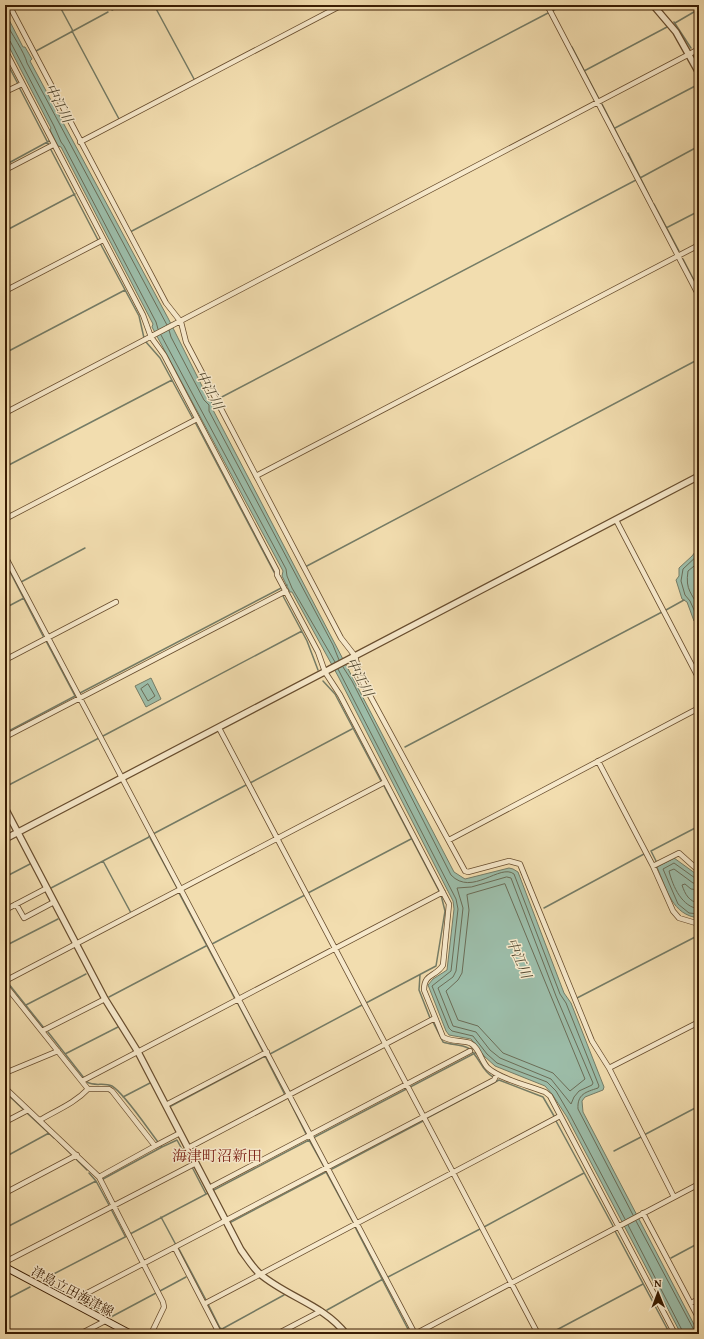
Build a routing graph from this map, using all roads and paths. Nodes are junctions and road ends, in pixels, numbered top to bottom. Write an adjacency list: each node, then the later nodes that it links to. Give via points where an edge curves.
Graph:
1 (9, 5): 13 (street)
2 (342, 5): 13 (street)
3 (547, 5): 11 (street)
4 (653, 5): 7 (street, via 676,32)
5 (699, 49): 7 (street)
6 (5, 50): 9 (street)
7 (689, 54): 8 (street); 11 (street)
8 (699, 73)
9 (22, 84): 10 (street); 12 (street)
10 (5, 92)
11 (598, 102): 17 (street); 20 (street)
12 (52, 142): 14 (street); 15 (street)
13 (80, 142): 20 (street, via 166,303)
14 (5, 170)
15 (103, 240): 18 (street); 21 (street)
16 (699, 245): 17 (street)
17 (678, 256): 19 (street); 24 (street)
18 (5, 291)
19 (699, 296)
20 (181, 322): 21 (street); 24 (street, via 186,342)
21 (153, 336): 22 (street); 23 (street)
22 (5, 413)
23 (196, 418): 26 (street); 29 (street, via 277,570)
24 (256, 476): 32 (street)
25 (699, 476): 27 (street)
26 (5, 519)
27 (616, 520): 32 (street); 35 (street)
28 (5, 556): 31 (street)
29 (285, 591): 34 (street); 36 (street)
30 (116, 602): 31 (street)
31 (49, 638): 33 (street); 36 (street)
32 (352, 658): 34 (street); 47 (street)
33 (5, 660)
34 (327, 671): 38 (street); 42 (street)
35 (699, 679)
36 (80, 697): 39 (street); 41 (street)
37 (699, 708): 40 (street)
38 (219, 728): 41 (street); 46 (street)
39 (5, 737)
40 (598, 761): 47 (street); 48 (street)
41 (123, 779): 44 (street); 51 (street)
42 (385, 782): 46 (street); 52 (street)
43 (5, 808): 44 (street)
44 (18, 832): 45 (street); 50 (street)
45 (5, 839)
46 (277, 839): 51 (street); 58 (street)
47 (449, 840): 71 (street, via 465,871 509,861 520,864 592,1041)
48 (655, 865): 49 (street, via 679,853); 56 (street, via 673,911 679,918)
49 (699, 871)
50 (47, 888): 53 (street); 54 (street)
51 (180, 889): 57 (street); 62 (street)
52 (443, 892): 58 (street); 63 (street, via 450,908 442,965 440,970 428,977 424,983 424,990)
53 (54, 902): 54 (street, via 24,918); 57 (street)
54 (16, 904): 55 (street)
55 (5, 910)
56 (699, 924)
57 (76, 944): 59 (street); 61 (street)
58 (335, 948): 62 (street); 66 (street)
59 (5, 981)
60 (5, 985): 65 (street)
61 (105, 999): 65 (street); 68 (street)
62 (239, 999): 68 (street); 69 (street)
63 (435, 1018): 66 (street); 73 (street, via 443,1037 470,1043 488,1068)
64 (699, 1022): 71 (street)
65 (42, 1032): 67 (street)
66 (385, 1044): 75 (street); 78 (street)
67 (58, 1051): 72 (street); 74 (street)
68 (138, 1052): 74 (street); 79 (street)
69 (267, 1052): 78 (street); 79 (street)
70 (470, 1052): 75 (street)
71 (609, 1068): 97 (street)
72 (5, 1073)
73 (497, 1074): 81 (street, via 546,1092); 82 (street, via 494,1080)
74 (82, 1081): 77 (street)
75 (408, 1087): 82 (street); 86 (street)
76 (5, 1088): 80 (street)
77 (88, 1089): 83 (street, via 78,1099); 87 (street, via 112,1091)
78 (289, 1094): 86 (street); 88 (street)
79 (166, 1105): 85 (street)
80 (28, 1110): 83 (street); 84 (street)
81 (560, 1116): 92 (street); 102 (street)
82 (424, 1117): 91 (street); 92 (street)
83 (40, 1120): 89 (street)
84 (5, 1122)
85 (180, 1133): 87 (street); 88 (street)
86 (311, 1137): 91 (street); 95 (street)
87 (155, 1146): 93 (street)
88 (188, 1148): 90 (street)
89 (77, 1155): 93 (street); 96 (street)
90 (196, 1163): 95 (street); 98 (street)
91 (328, 1167): 100 (street); 101 (street)
92 (453, 1172): 101 (street); 108 (street)
93 (99, 1177): 98 (street)
94 (699, 1184): 97 (street)
95 (210, 1190): 100 (street)
96 (5, 1192)
97 (674, 1197): 99 (street)
98 (114, 1206): 104 (street); 105 (street)
99 (641, 1214): 102 (street); 111 (street)
100 (226, 1221): 103 (street); 107 (street, via 241,1250)
101 (357, 1223): 107 (street); 125 (street)
102 (620, 1226): 108 (street); 127 (street)
103 (175, 1248): 105 (street); 112 (street)
104 (5, 1262)
105 (144, 1265): 110 (street); 120 (street, via 164,1307)
106 (5, 1267): 110 (main road, 津島立田海津線)
107 (260, 1274): 112 (street); 113 (street)
108 (511, 1283): 125 (street); 126 (street)
109 (699, 1299): 111 (street)
110 (70, 1302): 115 (main road, 津島立田海津線)
111 (691, 1303): 114 (street)
112 (204, 1304): 116 (street)
113 (321, 1311): 117 (street); 124 (street)
114 (699, 1319)
115 (105, 1321): 118 (street); 119 (main road, 津島立田海津線)
116 (217, 1329): 121 (street); 122 (street)
117 (284, 1332): 123 (street)
118 (80, 1334)
119 (131, 1334)
120 (151, 1334)
121 (212, 1334)
122 (224, 1334)
123 (277, 1334)
124 (346, 1334)
125 (415, 1334)
126 (538, 1334)
127 (675, 1334)

